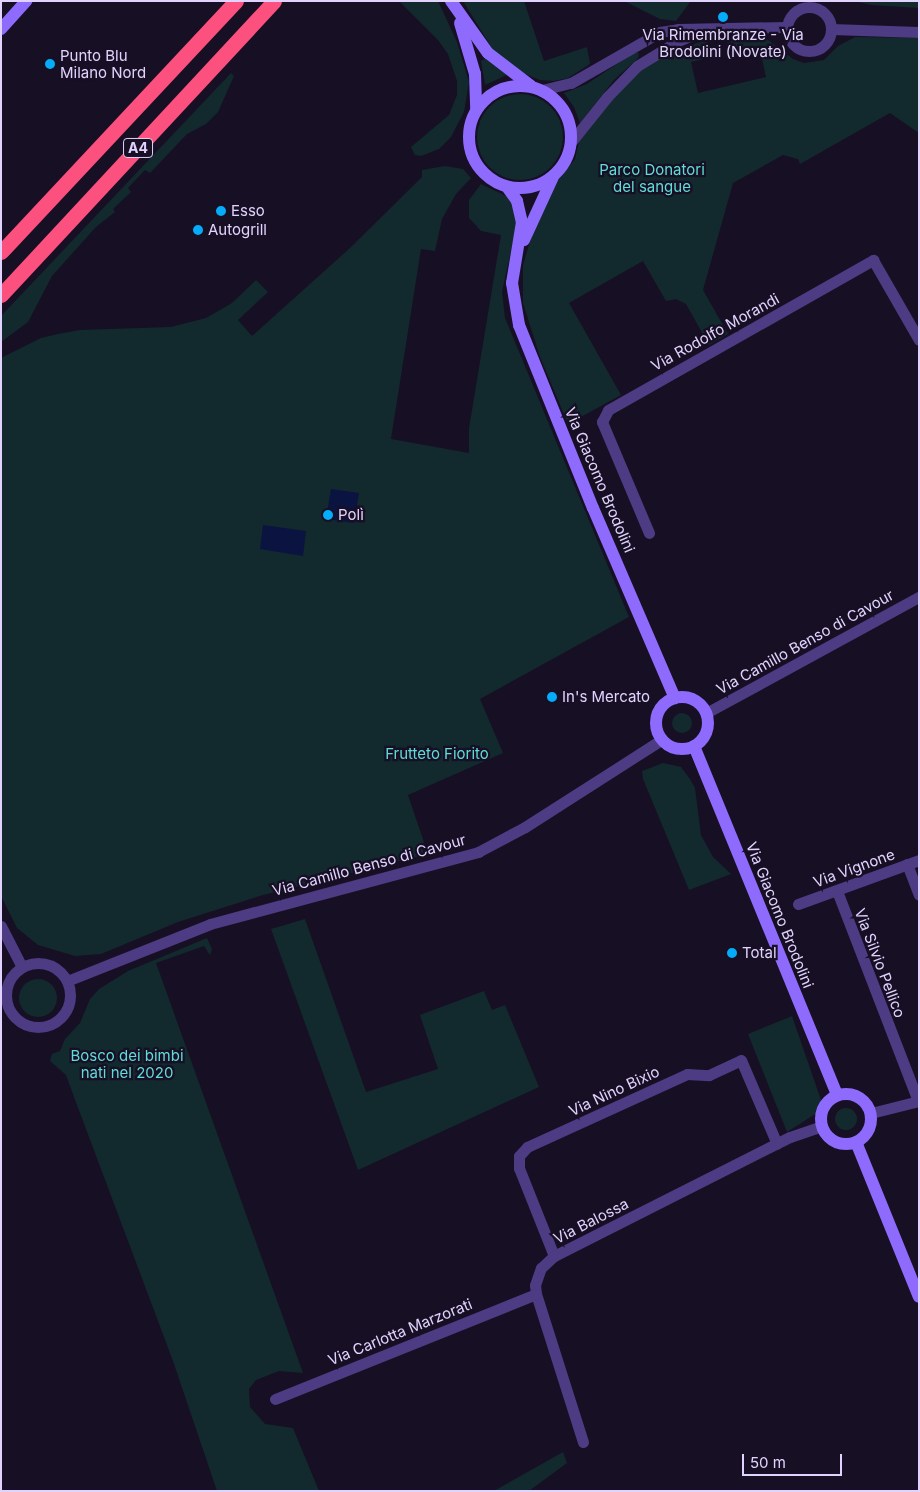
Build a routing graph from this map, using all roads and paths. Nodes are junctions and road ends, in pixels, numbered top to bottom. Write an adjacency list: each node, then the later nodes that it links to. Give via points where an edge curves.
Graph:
1 (26, 1): 7 (street)
2 (236, 1): 16 (highway, A4)
3 (274, 1): 18 (highway, A4)
4 (801, 4): 6 (street); 8 (street, via 823,12)
5 (454, 6): 11 (street, via 488,53 510,73); 12 (street, via 475,74)
6 (786, 27): 8 (street, via 790,42 805,51 823,46); 9 (street)
7 (1, 29)
8 (831, 29): 10 (street)
9 (709, 30): 11 (street, via 660,32 572,83); 13 (street, via 678,41 636,66)
10 (919, 32)
11 (538, 89): 12 (street, via 516,86 499,90); 13 (street, via 553,97 568,117)
12 (476, 110): 15 (street, via 469,135 474,159 490,179)
13 (572, 142): 14 (street, via 565,162)
14 (554, 176): 15 (street, via 532,187); 17 (street, Via Giacomo Brodolini)
15 (507, 186): 17 (street, Via Giacomo Brodolini, via 517,201 522,222)
16 (1, 252)
17 (513, 271): 22 (street, Via Giacomo Brodolini, via 514,304 526,345)
18 (1, 295)
19 (919, 340): 20 (street, Via Rodolfo Morandi, via 872,260 608,410 602,422)
20 (649, 533)
21 (919, 598): 23 (street, Via Camillo Benso di Cavour)
22 (675, 698): 23 (street, via 690,698); 24 (street, via 658,712 656,726)
23 (706, 713): 25 (street, via 706,732)
24 (661, 740): 25 (street, via 680,749); 33 (street, Via Camillo Benso di Cavour, via 525,827 478,852 210,924)
25 (694, 746): 35 (street, Via Giacomo Brodolini)
26 (919, 860): 27 (street, Via Vignone)
27 (907, 864): 28 (street, Via Vignone); 29 (street)
28 (837, 891): 30 (street, Via Vignone); 36 (street, Via Silvio Pellico)
29 (919, 895)
30 (798, 904)
31 (1, 926): 32 (street)
32 (22, 967): 33 (street, via 44,964 57,969); 34 (street, via 6,990)
33 (67, 981): 34 (street, via 69,1002 63,1015 52,1024 37,1027)
34 (6, 1014)
35 (837, 1095): 37 (street, via 858,1096); 38 (street, via 823,1109)
36 (918, 1101): 37 (street)
37 (871, 1112): 39 (street, via 867,1133)
38 (822, 1126): 39 (street, via 836,1141); 40 (street, Via Balossa)
39 (856, 1142): 43 (street)
40 (777, 1144): 41 (street, Via Balossa); 41 (street, Via Nino Bixio, via 741,1060 708,1075 687,1074 527,1147 519,1156 519,1168)
41 (554, 1256): 42 (street, Via Balossa, via 538,1273)
42 (536, 1294): 44 (street, Via Carlotta Marzorati); 45 (street, Via Balossa)
43 (919, 1297)
44 (275, 1399)
45 (584, 1442)

